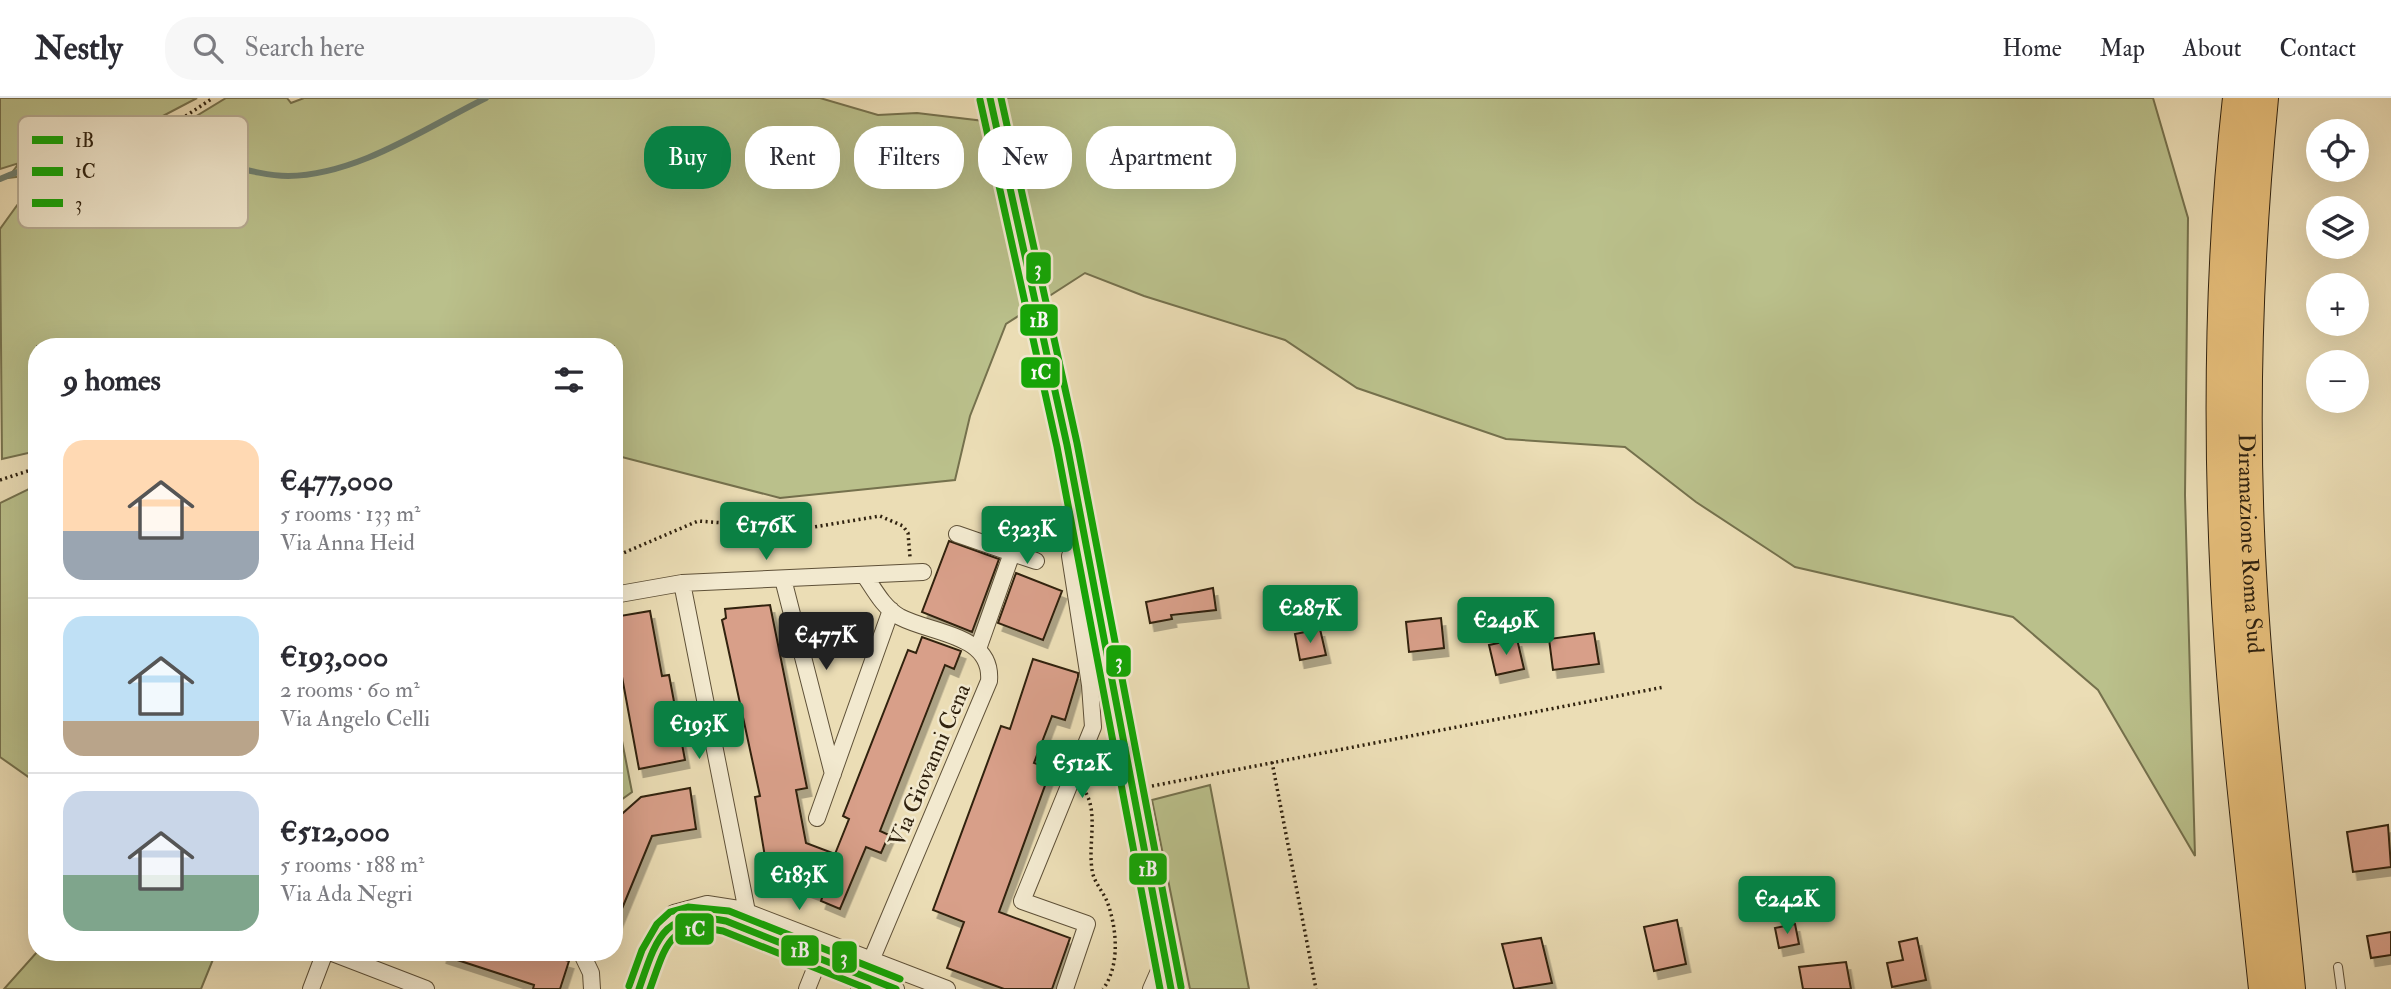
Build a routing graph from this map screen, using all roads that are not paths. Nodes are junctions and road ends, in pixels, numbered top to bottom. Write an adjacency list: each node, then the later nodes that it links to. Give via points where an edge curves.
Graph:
1 (990, 98): 5 (street)
2 (2238, 98): 38 (highway, Diramazione Roma Sud, via 2225,289 2224,530 2228,618)
3 (2263, 98): 39 (highway, Diramazione Roma Sud, via 2248,312 2247,481 2253,603)
4 (957, 534): 6 (street)
5 (1086, 545): 20 (street); 35 (street, via 1075,547 1070,556 1093,727 1022,901 1087,924)
6 (1012, 553): 7 (street); 14 (street)
7 (1036, 561)
8 (917, 573): 9 (street)
9 (865, 576): 10 (street); 13 (street)
10 (783, 579): 11 (street); 15 (street)
11 (682, 583): 12 (street); 17 (street)
12 (623, 593)
13 (891, 610): 14 (street); 15 (street)
14 (978, 649): 22 (street, Via Giovanni Cena, via 987,659 989,681)
15 (833, 774): 16 (street)
16 (817, 818)
17 (747, 912): 18 (street, via 707,904 688,907 674,913); 19 (street); 22 (street)
18 (664, 927): 19 (street, via 679,918 701,916); 31 (street)
19 (751, 932): 21 (street)
20 (1165, 957): 36 (street); 37 (street)
21 (819, 959): 27 (street); 32 (street)
22 (871, 959): 27 (street, Via Giovanni Cena); 34 (street)
23 (323, 961): 28 (street)
24 (351, 961): 29 (street)
25 (585, 961): 30 (street)
26 (2339, 967): 40 (lane)
27 (862, 983): 33 (street)
28 (311, 989)
29 (426, 989)
30 (592, 989)
31 (639, 989)
32 (807, 989)
33 (896, 989)
34 (947, 989)
35 (1065, 989)
36 (1151, 989)
37 (1171, 989)
38 (2264, 989)
39 (2290, 989)
40 (2341, 989)

